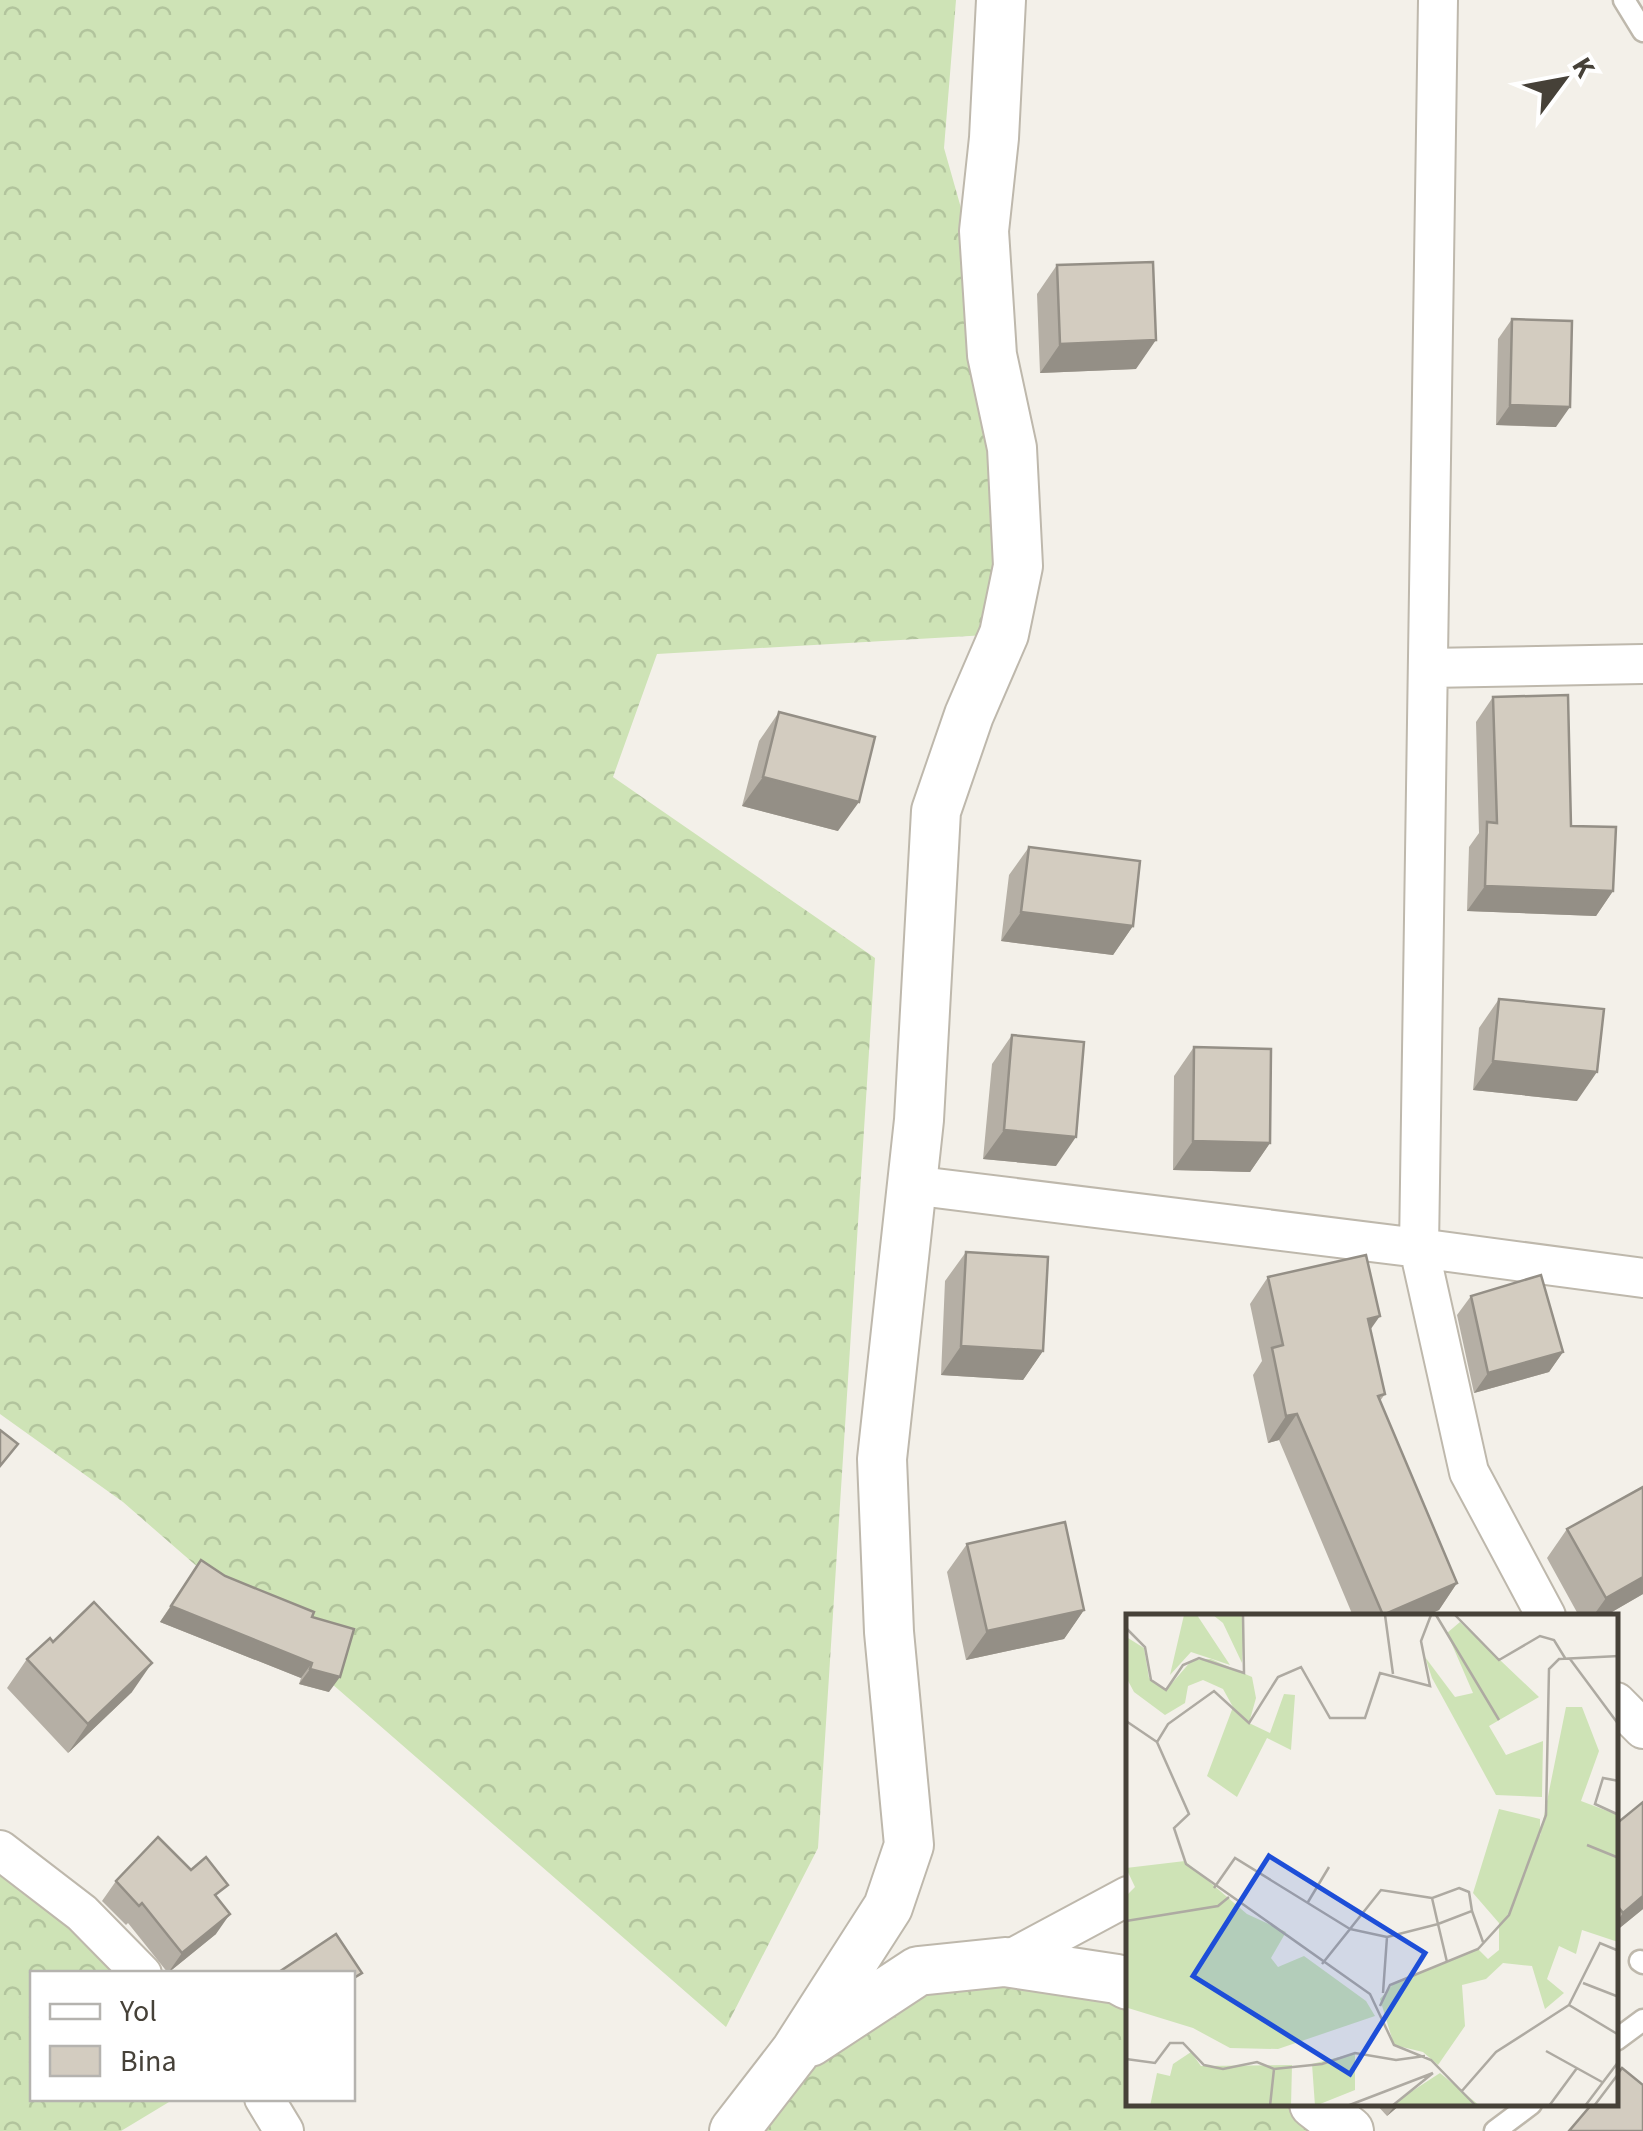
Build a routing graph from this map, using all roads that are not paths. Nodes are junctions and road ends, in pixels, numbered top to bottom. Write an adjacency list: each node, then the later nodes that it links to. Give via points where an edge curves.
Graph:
1 (1001, 0): 7 (street, via 984,231 992,356 1012,448 1018,566 1004,634 936,810)
2 (1438, 0): 6 (street)
3 (1624, 0): 4 (lane)
4 (1643, 31)
5 (1643, 664): 6 (street)
6 (1428, 668): 8 (street)
7 (911, 1185): 8 (street); 20 (street, via 882,1459 908,1845 888,1907)
8 (1419, 1248): 9 (street); 10 (street, via 1469,1472)
9 (1643, 1278)
10 (1545, 1614)
11 (1618, 1704): 12 (street)
12 (1643, 1729)
13 (0, 1850): 16 (street, via 82,1913)
14 (1126, 1897): 15 (street)
15 (1005, 1962): 17 (street); 20 (street, via 918,1971)
16 (139, 1971)
17 (1126, 1984)
18 (1643, 2020): 19 (lane)
19 (1618, 2039)
20 (795, 2052): 25 (street)
21 (266, 2101): 24 (street)
22 (1317, 2106): 26 (street)
23 (1529, 2106): 27 (lane)
24 (284, 2131)
25 (734, 2131)
26 (1349, 2131)
27 (1495, 2131)

